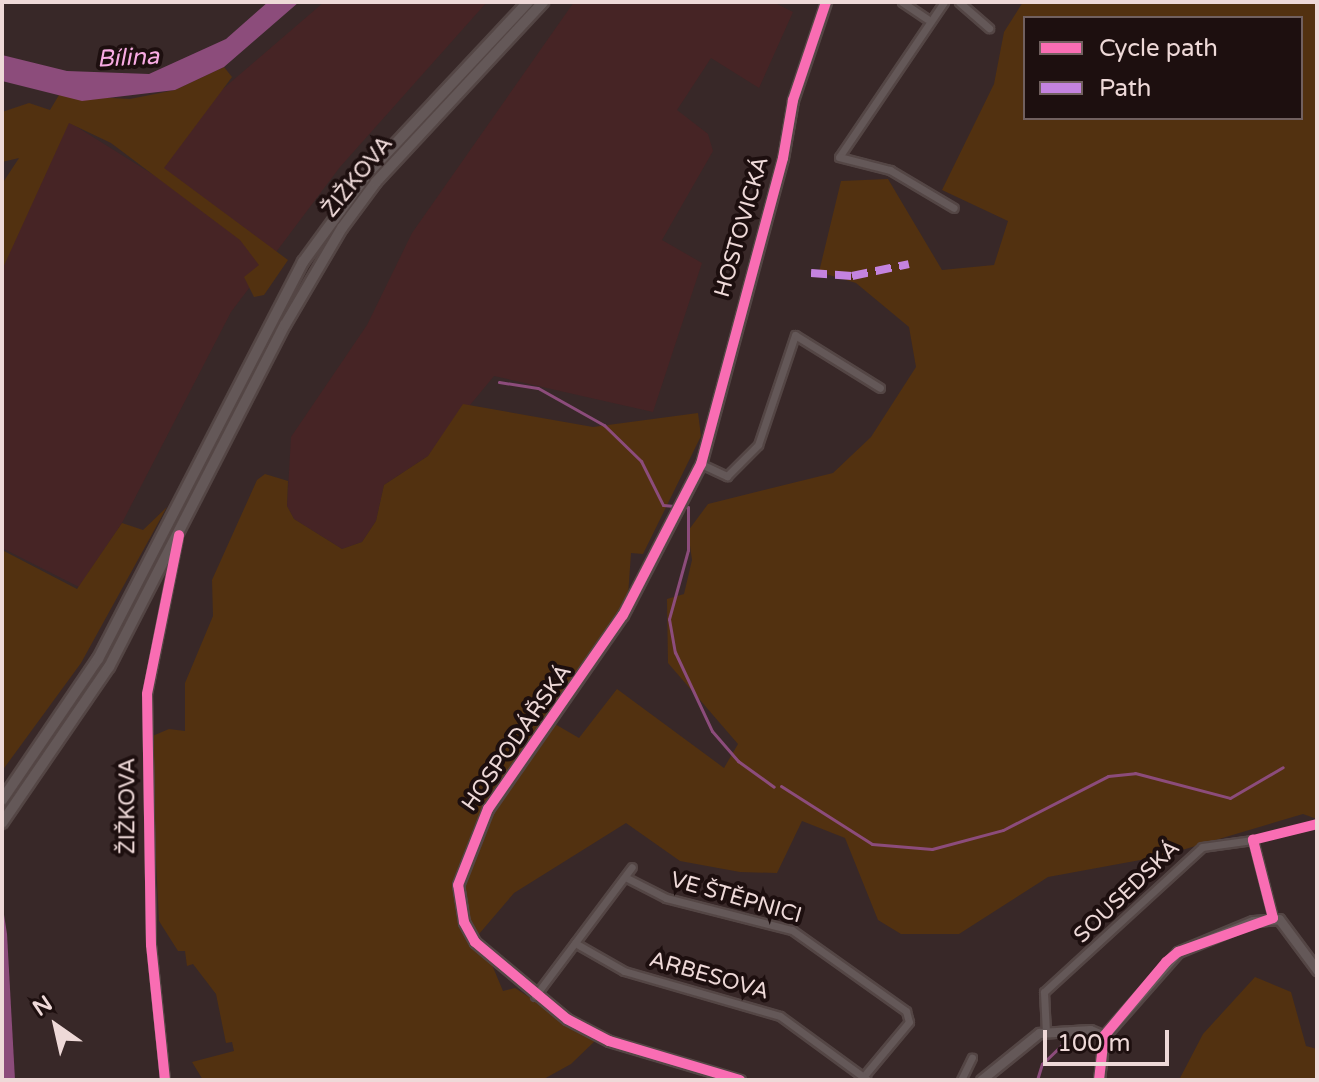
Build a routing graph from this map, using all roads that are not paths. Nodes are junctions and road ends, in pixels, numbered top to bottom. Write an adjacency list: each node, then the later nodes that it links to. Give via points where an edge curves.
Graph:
1 (528, 2): 13 (main road, ŽIŽKOVA, via 348,197 303,262 98,659)
2 (543, 2): 12 (main road, ŽIŽKOVA, via 376,182 342,228 277,338)
3 (826, 2): 11 (street, HOSTOVICKÁ, via 793,100 783,158)
4 (902, 2): 7 (street)
5 (944, 2): 7 (street)
6 (959, 2): 8 (street)
7 (927, 19): 9 (street, via 839,157 890,170)
8 (989, 28)
9 (954, 208)
10 (880, 388): 11 (street, via 795,335 758,445 727,476)
11 (701, 464): 20 (street, HOSPODÁŘSKÁ, via 623,615 501,790 467,851 458,885 464,922 497,966)
12 (179, 535): 14 (main road, ŽIŽKOVA, via 109,667); 25 (street, ŽIŽKOVA, via 147,694 148,860)
13 (2, 800)
14 (2, 823)
15 (632, 867): 16 (street)
16 (625, 877): 18 (street); 24 (street, VE ŠTĚPNICI, via 666,898 792,930 909,1017)
17 (1273, 918): 19 (street, via 1289,927); 21 (street, SOUSEDSKÁ, via 1253,840 1202,847 1044,992); 22 (street, via 1178,952)
18 (575, 943): 20 (street); 24 (street, ARBESOVA, via 624,971 780,1016)
19 (1317, 970)
20 (535, 996): 26 (street, HOSPODÁŘSKÁ, via 609,1041)
21 (1046, 1033): 22 (street, via 1090,1030); 28 (street)
22 (1104, 1036): 29 (street)
23 (972, 1057): 27 (street)
24 (865, 1079)
25 (165, 1080)
26 (740, 1080)
27 (961, 1080)
28 (981, 1080)
29 (1099, 1080)

